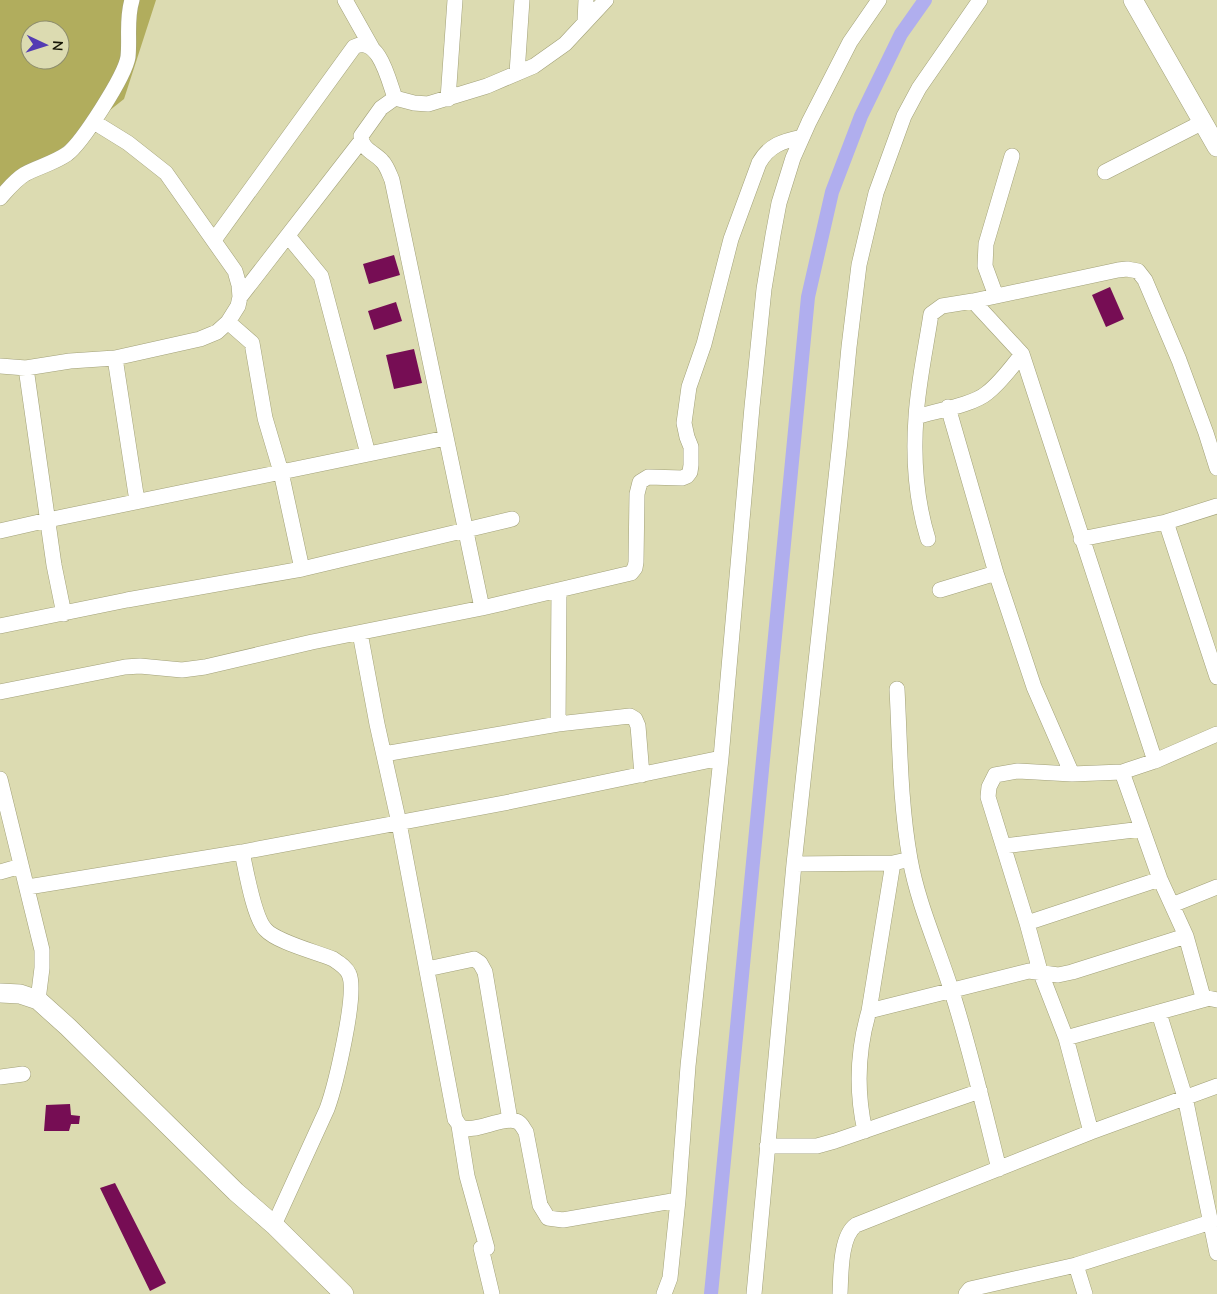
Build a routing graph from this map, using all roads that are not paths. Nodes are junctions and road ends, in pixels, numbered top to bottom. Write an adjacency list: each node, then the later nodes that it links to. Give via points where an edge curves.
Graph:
1 (132, 0): 15 (street, via 128,58)
2 (345, 0): 11 (street)
3 (455, 0): 14 (street)
4 (522, 0): 12 (street)
5 (586, 0): 10 (street)
6 (606, 0): 10 (street)
7 (879, 0): 17 (street, via 850,42)
8 (980, 0): 75 (street, via 919,88 904,116 876,192 865,236 849,347)
9 (1133, 0): 16 (main road)
10 (585, 22): 12 (street, via 550,56)
11 (372, 48): 13 (street, via 381,60); 24 (street, via 360,44 349,52)
12 (516, 73): 14 (street)
13 (394, 98): 14 (street, via 421,104); 18 (street, via 364,130)
14 (448, 99)
15 (94, 122): 22 (street, via 66,154 21,177); 24 (street, via 128,143 166,173)
16 (1203, 122): 19 (main road); 21 (street)
17 (802, 137): 50 (street, via 782,141 764,154 731,239 704,344 689,387 684,423 691,447 690,472 682,478 648,477 640,482 636,562 631,573); 62 (street, via 779,203 764,289)
18 (361, 141): 23 (street); 35 (street, via 383,161 392,180)
19 (1217, 147)
20 (1012, 156): 25 (street, via 986,244 985,266)
21 (1105, 172)
22 (0, 198)
23 (288, 236): 26 (street); 36 (street, via 321,276)
24 (214, 240): 26 (street, via 235,271)
25 (996, 296): 27 (street); 37 (street, via 1118,270 1138,271 1145,280 1179,360)
26 (240, 297): 28 (street)
27 (973, 301): 29 (street); 34 (street, via 942,306 931,314)
28 (228, 322): 30 (street, via 200,339); 38 (street, via 252,343 265,418)
29 (1022, 354): 33 (street, via 987,394); 47 (street)
30 (115, 358): 32 (street); 39 (street)
31 (0, 366): 32 (street)
32 (26, 368): 42 (street)
33 (948, 408): 34 (street); 49 (street)
34 (916, 417): 46 (street, via 918,494)
35 (446, 438): 36 (street); 44 (street)
36 (368, 454): 38 (street)
37 (1217, 468)
38 (281, 472): 39 (street); 48 (street)
39 (137, 501): 42 (street)
40 (1217, 506): 43 (street)
41 (512, 518): 44 (street)
42 (48, 520): 45 (street); 53 (street)
43 (1166, 522): 47 (street); 56 (street)
44 (465, 530): 48 (street); 52 (street)
45 (0, 531)
46 (928, 539)
47 (1081, 539): 63 (street)
48 (302, 569): 53 (street)
49 (996, 573): 51 (street); 65 (street, via 1034,687)
50 (559, 590): 52 (street); 59 (street)
51 (940, 590)
52 (482, 608): 55 (street)
53 (64, 614): 54 (street)
54 (0, 626)
55 (360, 633): 58 (street, via 205,667 182,670 125,667); 61 (street)
56 (1217, 677)
57 (897, 689): 73 (street, via 902,804)
58 (0, 692)
59 (558, 724): 61 (street); 66 (street, via 630,716 635,719)
60 (1217, 734): 63 (street)
61 (384, 754): 69 (street)
62 (721, 758): 66 (street); 104 (street, via 688,1066)
63 (1155, 761): 64 (street)
64 (1122, 772): 65 (street); 70 (street)
65 (1072, 774): 71 (street, via 1018,771 995,775 988,797)
66 (642, 775): 69 (street)
67 (0, 779): 68 (street)
68 (3, 809): 76 (street)
69 (399, 823): 72 (street); 84 (street)
70 (1142, 829): 71 (street); 78 (street)
71 (1004, 846): 82 (street)
72 (242, 852): 79 (street); 106 (street, via 264,929 341,964 349,973 352,984 334,1090)
73 (910, 860): 74 (street); 86 (street, via 919,899)
74 (893, 863): 75 (street); 90 (street)
75 (794, 864): 102 (street)
76 (21, 866): 77 (street); 79 (street)
77 (0, 872)
78 (1160, 879): 81 (street); 82 (street)
79 (28, 887): 89 (street, via 42,950)
80 (1217, 887): 81 (street)
81 (1172, 905): 83 (street)
82 (1027, 923): 85 (street)
83 (1186, 936): 85 (street, via 1072,972); 88 (street, via 1200,990 1203,997)
84 (427, 969): 98 (street, via 474,959 485,972); 99 (street, via 455,1119)
85 (1040, 971): 86 (street); 92 (street)
86 (952, 989): 90 (street); 96 (street)
87 (0, 993): 89 (main road, via 20,994)
88 (1212, 999): 91 (street)
89 (38, 1000): 106 (main road)
90 (868, 1012): 100 (street, via 858,1072)
91 (1159, 1013): 92 (street); 97 (street)
92 (1066, 1038): 101 (street)
93 (23, 1074): 94 (street)
94 (0, 1077)
95 (1217, 1086): 97 (street)
96 (980, 1092): 100 (street); 103 (street)
97 (1185, 1097): 101 (street); 105 (street)
98 (510, 1120): 99 (street, via 471,1128); 104 (street, via 517,1121 526,1132 540,1205 548,1218 563,1220)
99 (459, 1126): 110 (street)
100 (865, 1131): 102 (street, via 817,1146)
101 (1092, 1132): 103 (street)
102 (767, 1146): 112 (street)
103 (999, 1169): 113 (street, via 856,1225 845,1243)
104 (678, 1200): 111 (street, via 670,1278)
105 (1211, 1222): 107 (street); 108 (street)
106 (274, 1226): 109 (main road)
107 (1216, 1248)
108 (1076, 1265): 114 (street, via 970,1289); 115 (street)
109 (344, 1294)
110 (492, 1294)
111 (664, 1294)
112 (754, 1294)
113 (840, 1294)
114 (966, 1294)
115 (1085, 1294)

